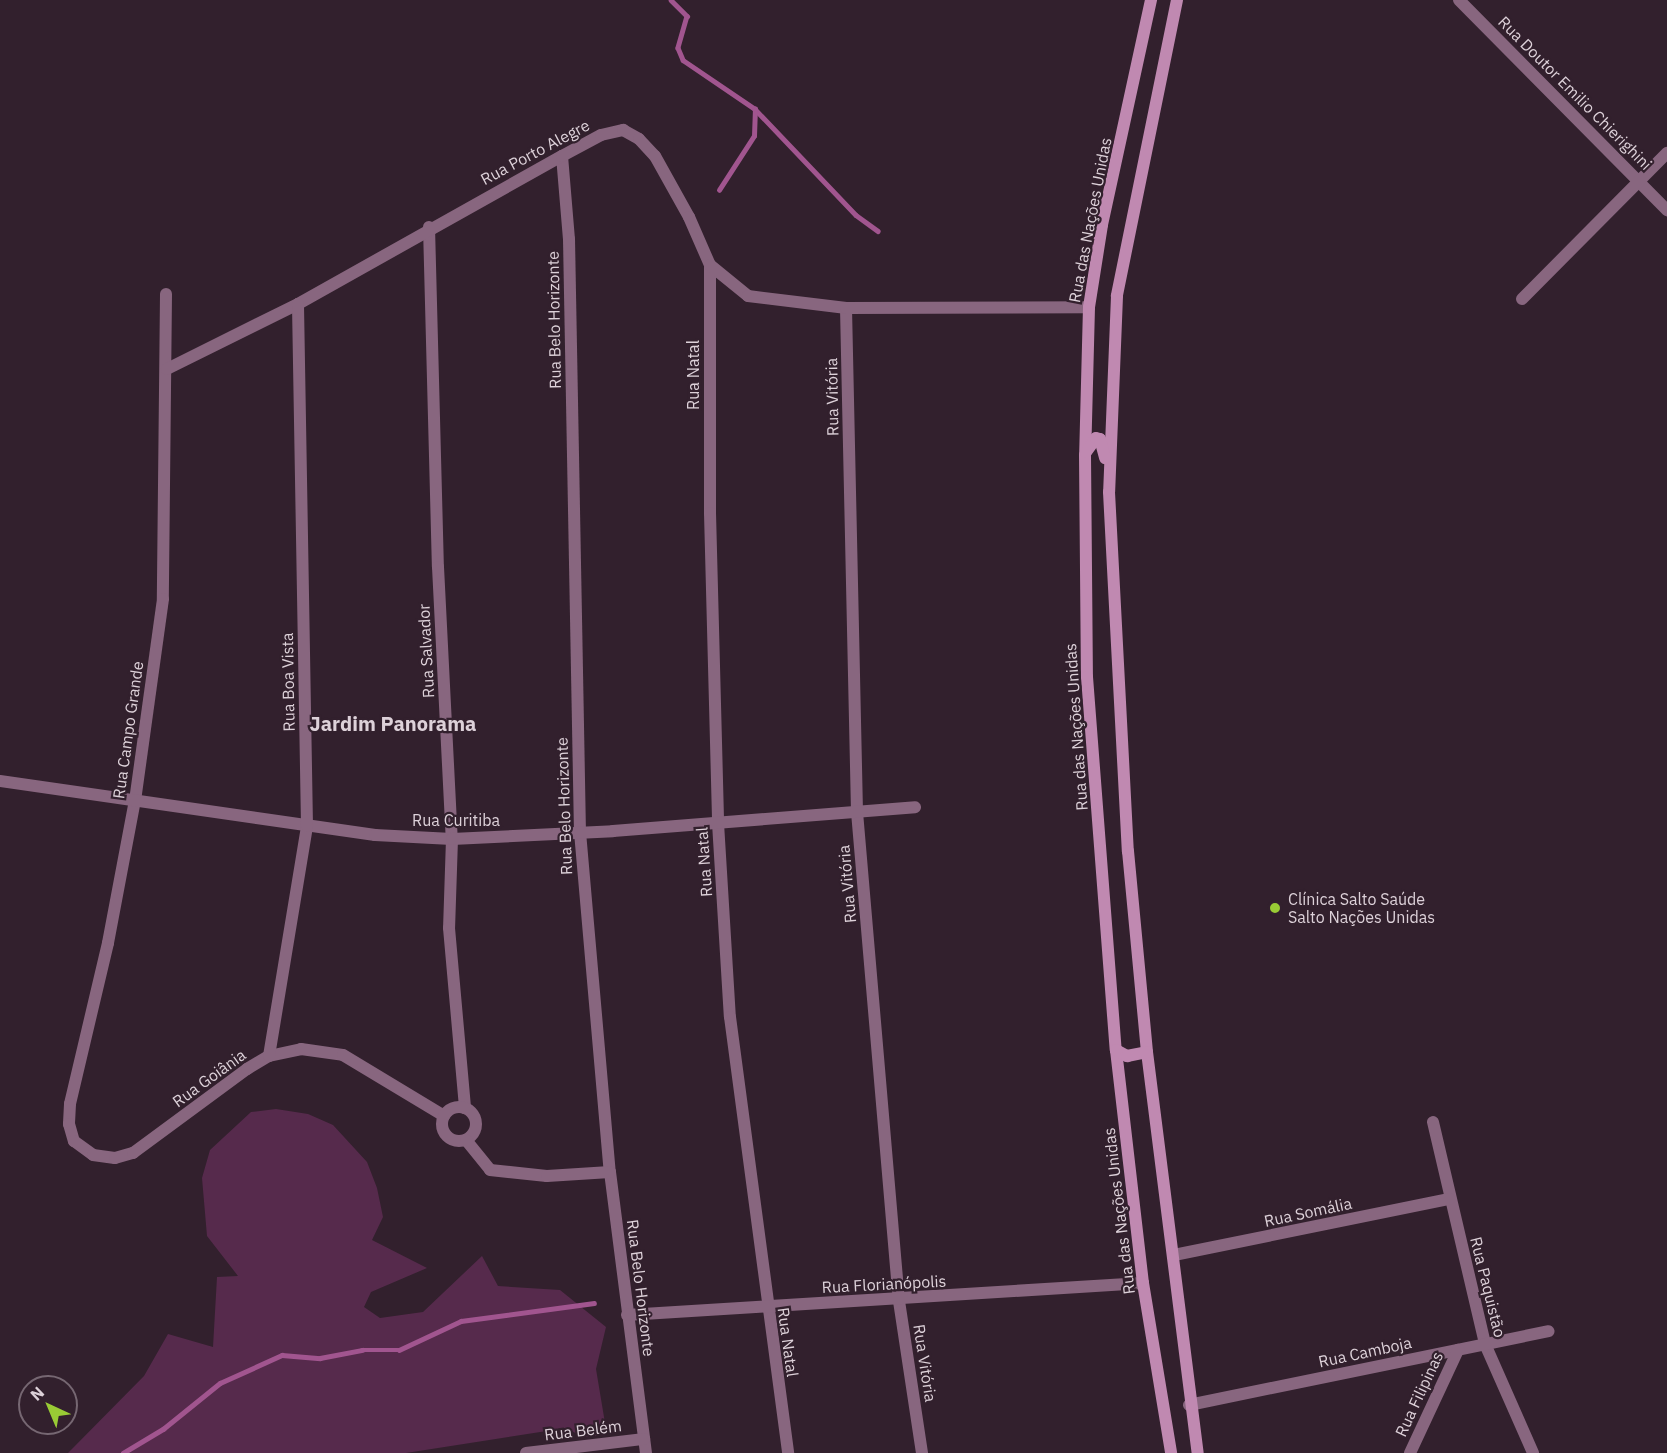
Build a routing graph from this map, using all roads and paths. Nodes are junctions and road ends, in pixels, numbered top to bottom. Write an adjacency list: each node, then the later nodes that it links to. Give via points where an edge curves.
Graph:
1 (1151, 0): 13 (main road, Rua das Nações Unidas, via 1102,225)
2 (1178, 0): 17 (main road, via 1117,296)
3 (1459, 0): 6 (street, Rua Doutor Emilio Chierighini)
4 (1667, 153): 6 (street)
5 (562, 156): 8 (street, Rua Porto Alegre); 9 (street, Rua Porto Alegre, via 612,131 623,130 639,139 655,156 675,190); 24 (street, Rua Belo Horizonte, via 569,238)
6 (1639, 181): 7 (street, Rua Doutor Emilio Chierighini); 11 (street)
7 (1667, 210)
8 (429, 227): 12 (street, Rua Porto Alegre); 25 (street, Rua Salvador, via 438,567)
9 (710, 265): 14 (street, Rua Porto Alegre, via 748,296); 22 (street, Rua Natal, via 710,513)
10 (166, 294): 15 (street, Rua Campo Grande)
11 (1522, 299)
12 (298, 304): 15 (street, Rua Porto Alegre); 23 (street, Rua Boa Vista)
13 (1089, 307): 14 (street, Rua Porto Alegre); 16 (main road, Rua das Nações Unidas)
14 (846, 308): 21 (street, Rua Vitória)
15 (167, 369): 19 (street, Rua Campo Grande, via 163,599)
16 (1085, 455): 17 (main road, via 1091,440 1100,439); 26 (main road, Rua das Nações Unidas, via 1088,677)
17 (1109, 492): 27 (main road, via 1128,851)
18 (0, 781): 19 (street, Rua Curitiba)
19 (135, 800): 23 (street, Rua Curitiba); 33 (street, Rua Campo Grande, via 108,943 70,1104 69,1124 74,1141)
20 (915, 807): 21 (street, Rua Curitiba)
21 (857, 812): 22 (street, Rua Curitiba); 38 (street, Rua Vitória)
22 (717, 823): 24 (street, Rua Curitiba); 39 (street, Rua Natal, via 730,1017)
23 (307, 826): 25 (street, Rua Curitiba, via 375,835); 28 (street, Rua Boa Vista)
24 (580, 832): 25 (street, Rua Curitiba); 34 (street, Rua Belo Horizonte)
25 (453, 838): 29 (street, Rua Salvador, via 449,928)
26 (1116, 1050): 27 (main road, via 1127,1056); 37 (main road, Rua das Nações Unidas)
27 (1147, 1052): 36 (main road)
28 (269, 1056): 30 (street, Rua Goiânia, via 301,1049 343,1055); 33 (street, Rua Goiânia, via 132,1153 115,1158)
29 (465, 1108): 30 (street, via 456,1107); 32 (street, via 476,1122 475,1131)
30 (444, 1116): 32 (street, via 441,1127 445,1136 452,1141)
31 (1433, 1122): 35 (street, Rua Paquistão)
32 (465, 1140): 34 (street, via 490,1170 547,1176)
33 (93, 1155)
34 (610, 1172): 40 (street, Rua Belo Horizonte)
35 (1449, 1199): 36 (street, Rua Somália); 42 (street, Rua Paquistão)
36 (1174, 1255): 44 (main road)
37 (1143, 1283): 38 (street, Rua Florianópolis); 50 (main road, Rua das Nações Unidas)
38 (899, 1301): 39 (street, Rua Florianópolis); 49 (street, Rua Vitória)
39 (767, 1308): 40 (street, Rua Florianópolis); 48 (street, Rua Natal)
40 (627, 1315): 45 (street, Rua Belo Horizonte)
41 (1548, 1331): 42 (street, Rua Camboja)
42 (1485, 1344): 43 (street, Rua Camboja); 53 (street, Rua Paquistão)
43 (1458, 1350): 44 (street, Rua Camboja); 52 (street, Rua Filipinas)
44 (1189, 1405): 51 (main road)
45 (644, 1439): 46 (street, Rua Belém); 47 (street, Rua Belo Horizonte)
46 (526, 1453)
47 (646, 1453)
48 (788, 1453)
49 (922, 1453)
50 (1171, 1453)
51 (1198, 1453)
52 (1410, 1453)
53 (1533, 1453)

